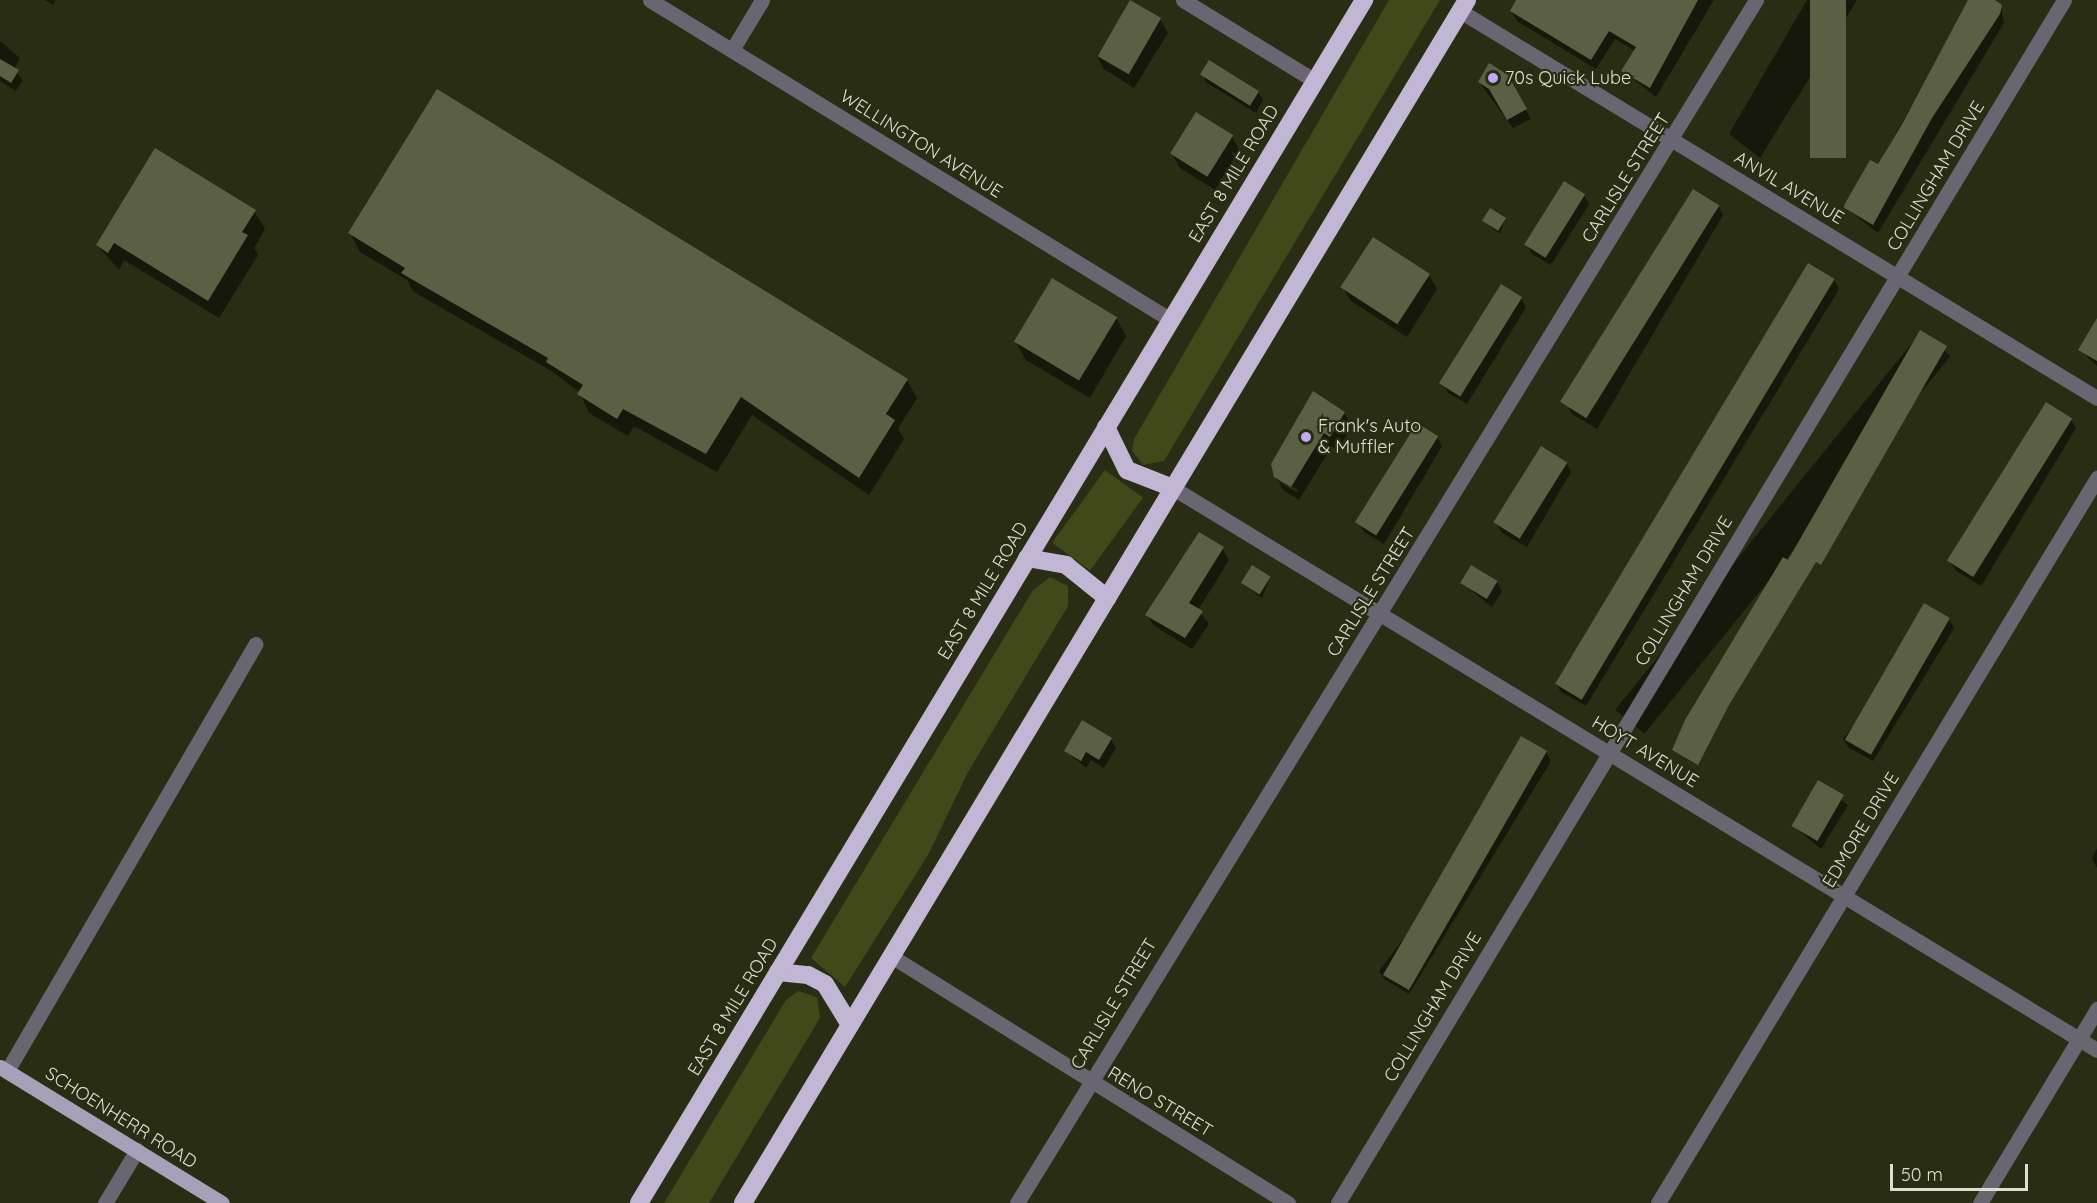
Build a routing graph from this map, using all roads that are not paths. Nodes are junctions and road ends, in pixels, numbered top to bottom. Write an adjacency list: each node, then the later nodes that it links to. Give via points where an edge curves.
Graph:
1 (650, 0): 8 (street, WELLINGTON AVENUE)
2 (762, 0): 8 (street)
3 (1183, 0): 9 (street)
4 (1364, 0): 9 (highway, EAST 8 MILE ROAD)
5 (1756, 0): 10 (street, CARLISLE STREET)
6 (2064, 0): 11 (street, COLLINGHAM DRIVE)
7 (1464, 5): 10 (street, ANVIL AVENUE); 16 (highway)
8 (732, 50): 12 (street, WELLINGTON AVENUE)
9 (1315, 81): 12 (highway, EAST 8 MILE ROAD)
10 (1673, 140): 11 (street, ANVIL AVENUE); 19 (street, CARLISLE STREET)
11 (1898, 277): 13 (street, ANVIL AVENUE); 21 (street, COLLINGHAM DRIVE)
12 (1171, 320): 14 (highway, EAST 8 MILE ROAD)
13 (2097, 398)
14 (1107, 427): 16 (highway, via 1127,470); 17 (highway, EAST 8 MILE ROAD)
15 (2097, 478): 22 (street, EDMORE DRIVE)
16 (1173, 488): 18 (highway); 19 (street, HOYT AVENUE)
17 (1027, 558): 18 (highway, via 1066,565); 24 (highway, EAST 8 MILE ROAD)
18 (1107, 598): 23 (highway)
19 (1380, 615): 21 (street, HOYT AVENUE); 30 (street, CARLISLE STREET)
20 (256, 644): 29 (street)
21 (1609, 753): 22 (street, HOYT AVENUE); 38 (street, COLLINGHAM DRIVE)
22 (1844, 896): 27 (street, HOYT AVENUE); 39 (street, EDMORE DRIVE)
23 (891, 956): 26 (highway); 30 (street, RENO STREET)
24 (778, 972): 26 (highway, via 808,975 825,984); 34 (highway, EAST 8 MILE ROAD)
25 (2097, 1009): 27 (street)
26 (850, 1025): 35 (highway)
27 (2079, 1039): 28 (street, HOYT AVENUE); 40 (street)
28 (2097, 1050)
29 (4, 1069): 31 (main road, SCHOENHERR ROAD)
30 (1090, 1082): 36 (street, CARLISLE STREET); 37 (street, RENO STREET)
31 (137, 1150): 32 (street); 33 (main road, SCHOENHERR ROAD)
32 (105, 1203)
33 (222, 1203)
34 (639, 1203)
35 (743, 1203)
36 (1017, 1203)
37 (1288, 1203)
38 (1338, 1203)
39 (1658, 1203)
40 (1980, 1203)

